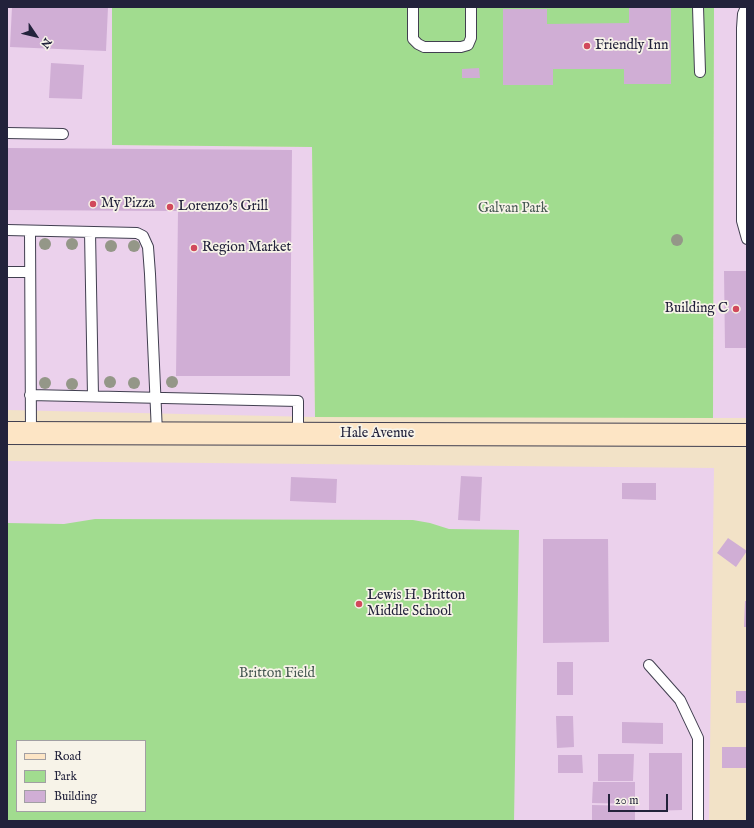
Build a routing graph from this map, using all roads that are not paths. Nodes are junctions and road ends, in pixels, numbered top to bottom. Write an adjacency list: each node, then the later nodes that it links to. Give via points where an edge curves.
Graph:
1 (413, 7): 2 (lane, via 414,39 418,44 424,47 461,47 468,45 471,38)
2 (471, 7)
3 (698, 7): 5 (lane)
4 (746, 7): 6 (lane, via 742,28)
5 (700, 72)
6 (744, 126): 12 (lane, via 742,221)
7 (7, 133): 8 (lane)
8 (62, 134)
9 (7, 230): 10 (lane)
10 (30, 230): 11 (lane); 14 (lane)
11 (90, 232): 16 (lane); 17 (lane, via 137,233 143,236 148,246)
12 (747, 239)
13 (7, 272): 14 (lane)
14 (30, 272): 15 (lane)
15 (30, 395): 16 (lane); 19 (lane)
16 (93, 396): 17 (lane)
17 (155, 397): 20 (lane); 21 (lane, via 298,401)
18 (7, 433): 19 (main road, Hale Avenue)
19 (30, 433): 20 (main road, Hale Avenue)
20 (157, 433): 21 (main road, Hale Avenue)
21 (298, 433): 22 (main road, Hale Avenue)
22 (747, 435)
23 (649, 665): 24 (lane, via 680,700 698,738)
24 (698, 821)

